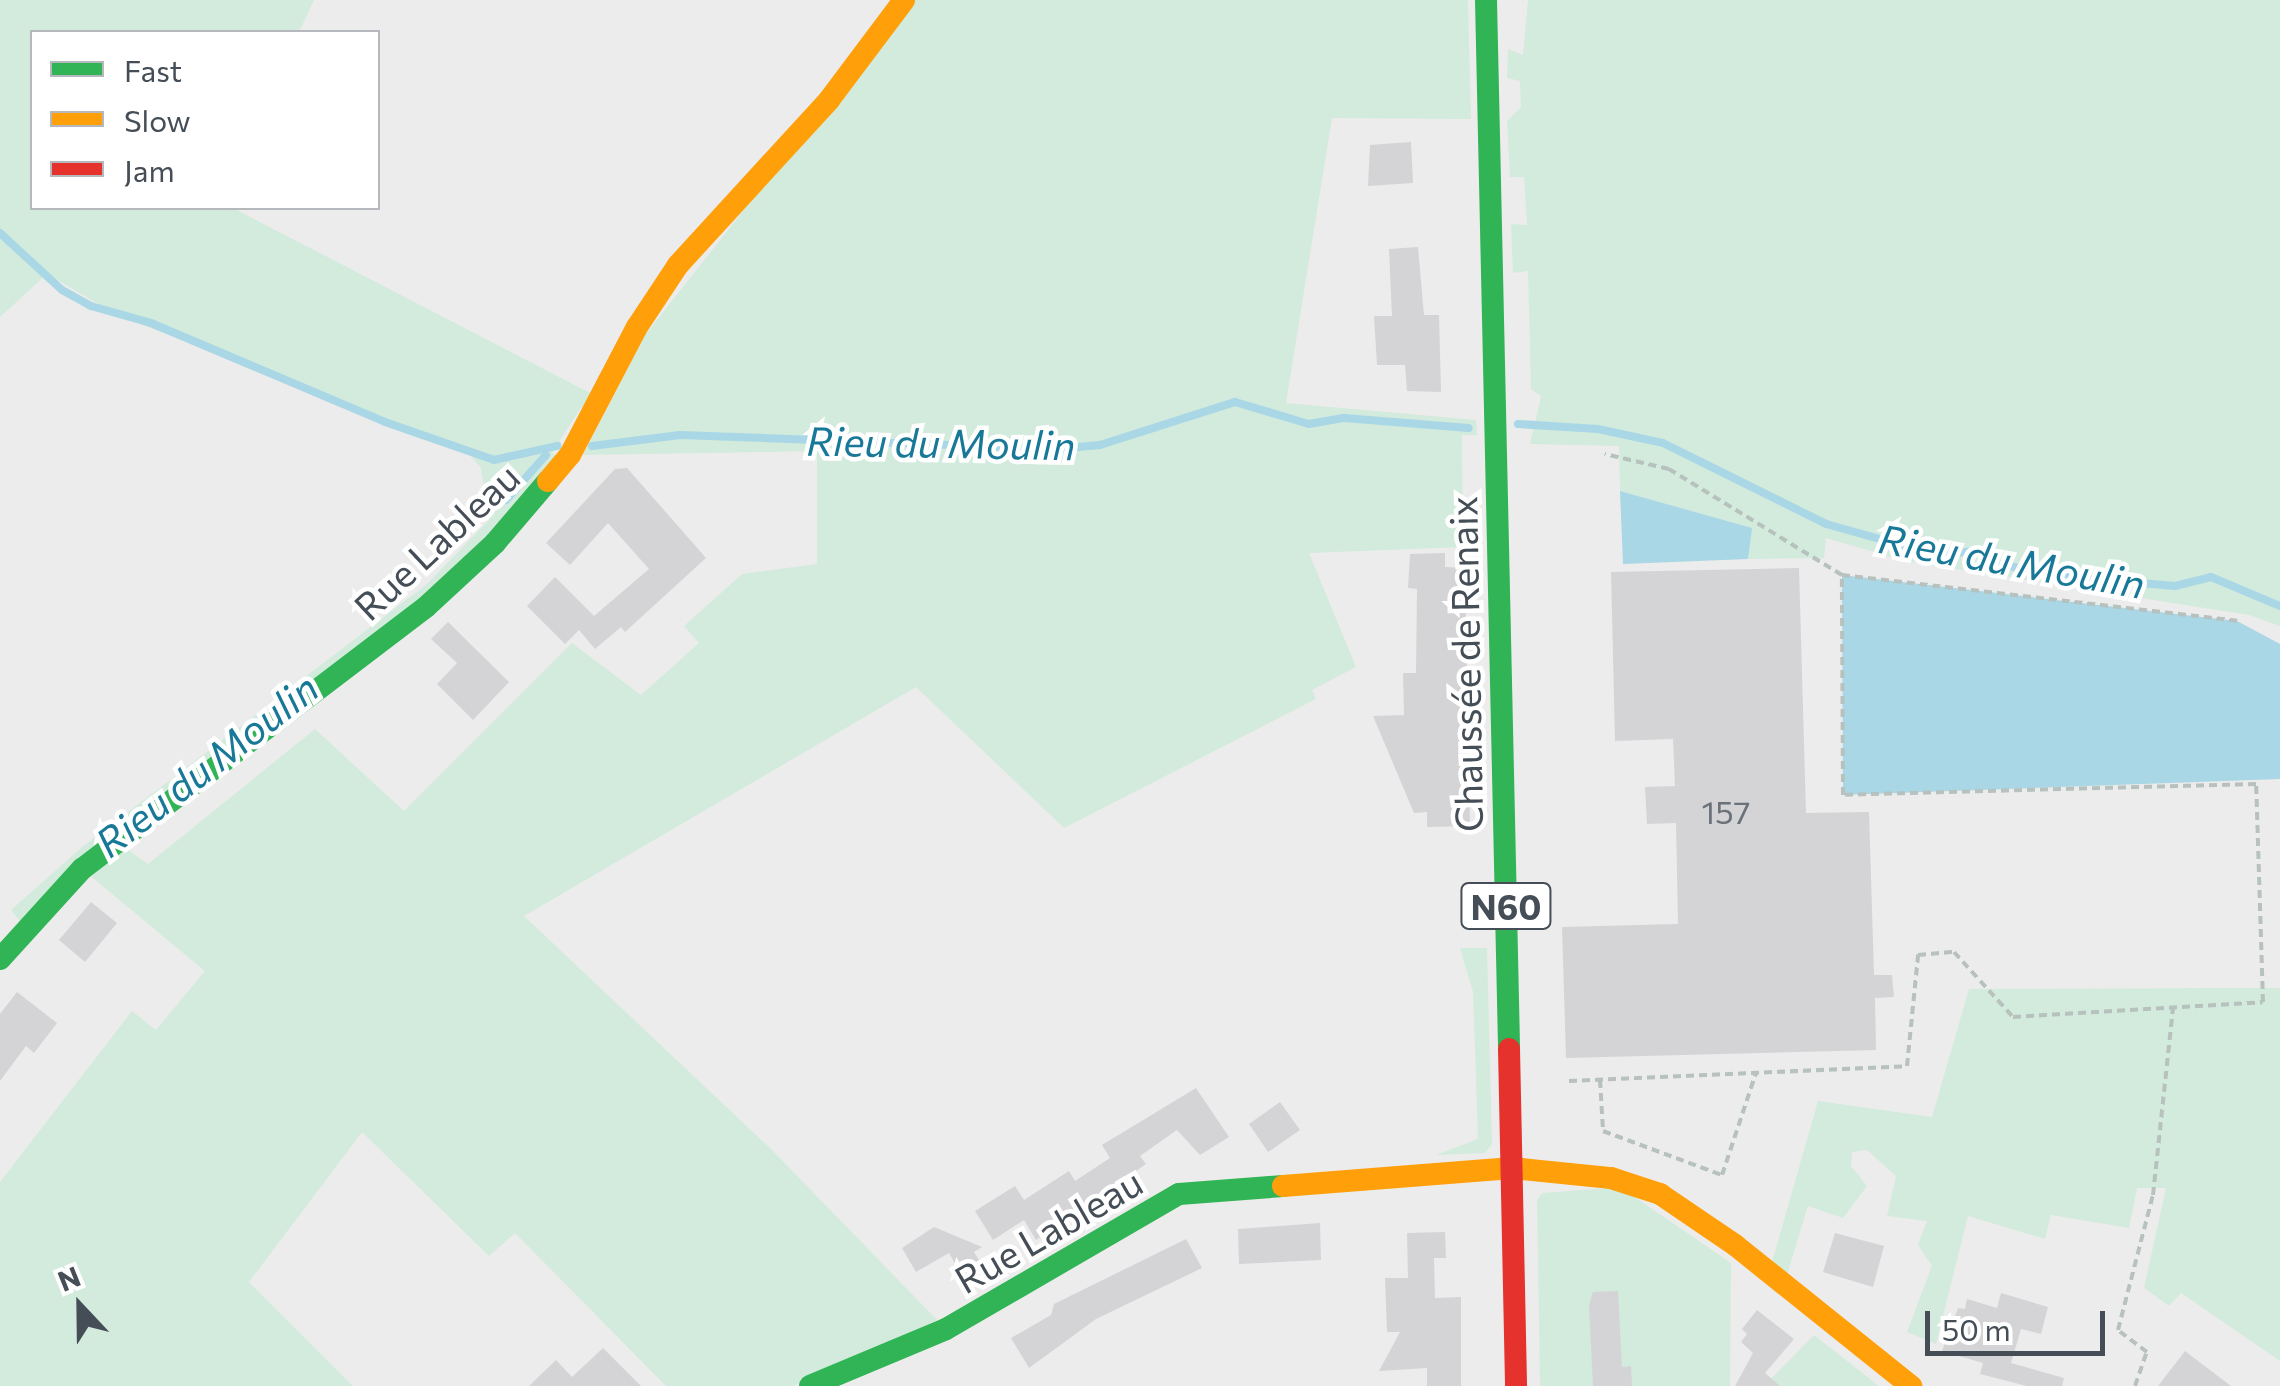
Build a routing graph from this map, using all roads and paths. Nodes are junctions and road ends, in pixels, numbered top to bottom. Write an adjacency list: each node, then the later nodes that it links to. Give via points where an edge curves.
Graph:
1 (904, 0): 6 (street, Rue Lableau, via 830,100 678,265 636,327 570,455 526,510 426,607 82,869)
2 (1486, 0): 11 (street, Chaussée de Renaix / N60)
3 (1606, 454): 4 (path, via 1669,469)
4 (1842, 575): 5 (path); 7 (path, via 1842,795 2256,784 2263,1002)
5 (2237, 620)
6 (0, 959)
7 (2173, 1007): 8 (path, via 2013,1017 1954,952 1918,955 1907,1066); 15 (path, via 2153,1195 2118,1330 2147,1352)
8 (1756, 1073): 9 (path); 9 (path, via 1722,1175 1603,1131)
9 (1600, 1080): 10 (path)
10 (1569, 1081)
11 (1512, 1168): 12 (street, Rue Lableau, via 1179,1194 946,1330); 13 (street, Chaussée de Renaix / N60); 14 (street, Rue Lableau, via 1611,1178 1660,1194 1707,1223)
12 (810, 1386)
13 (1516, 1386)
14 (1911, 1386)
15 (2135, 1386)

